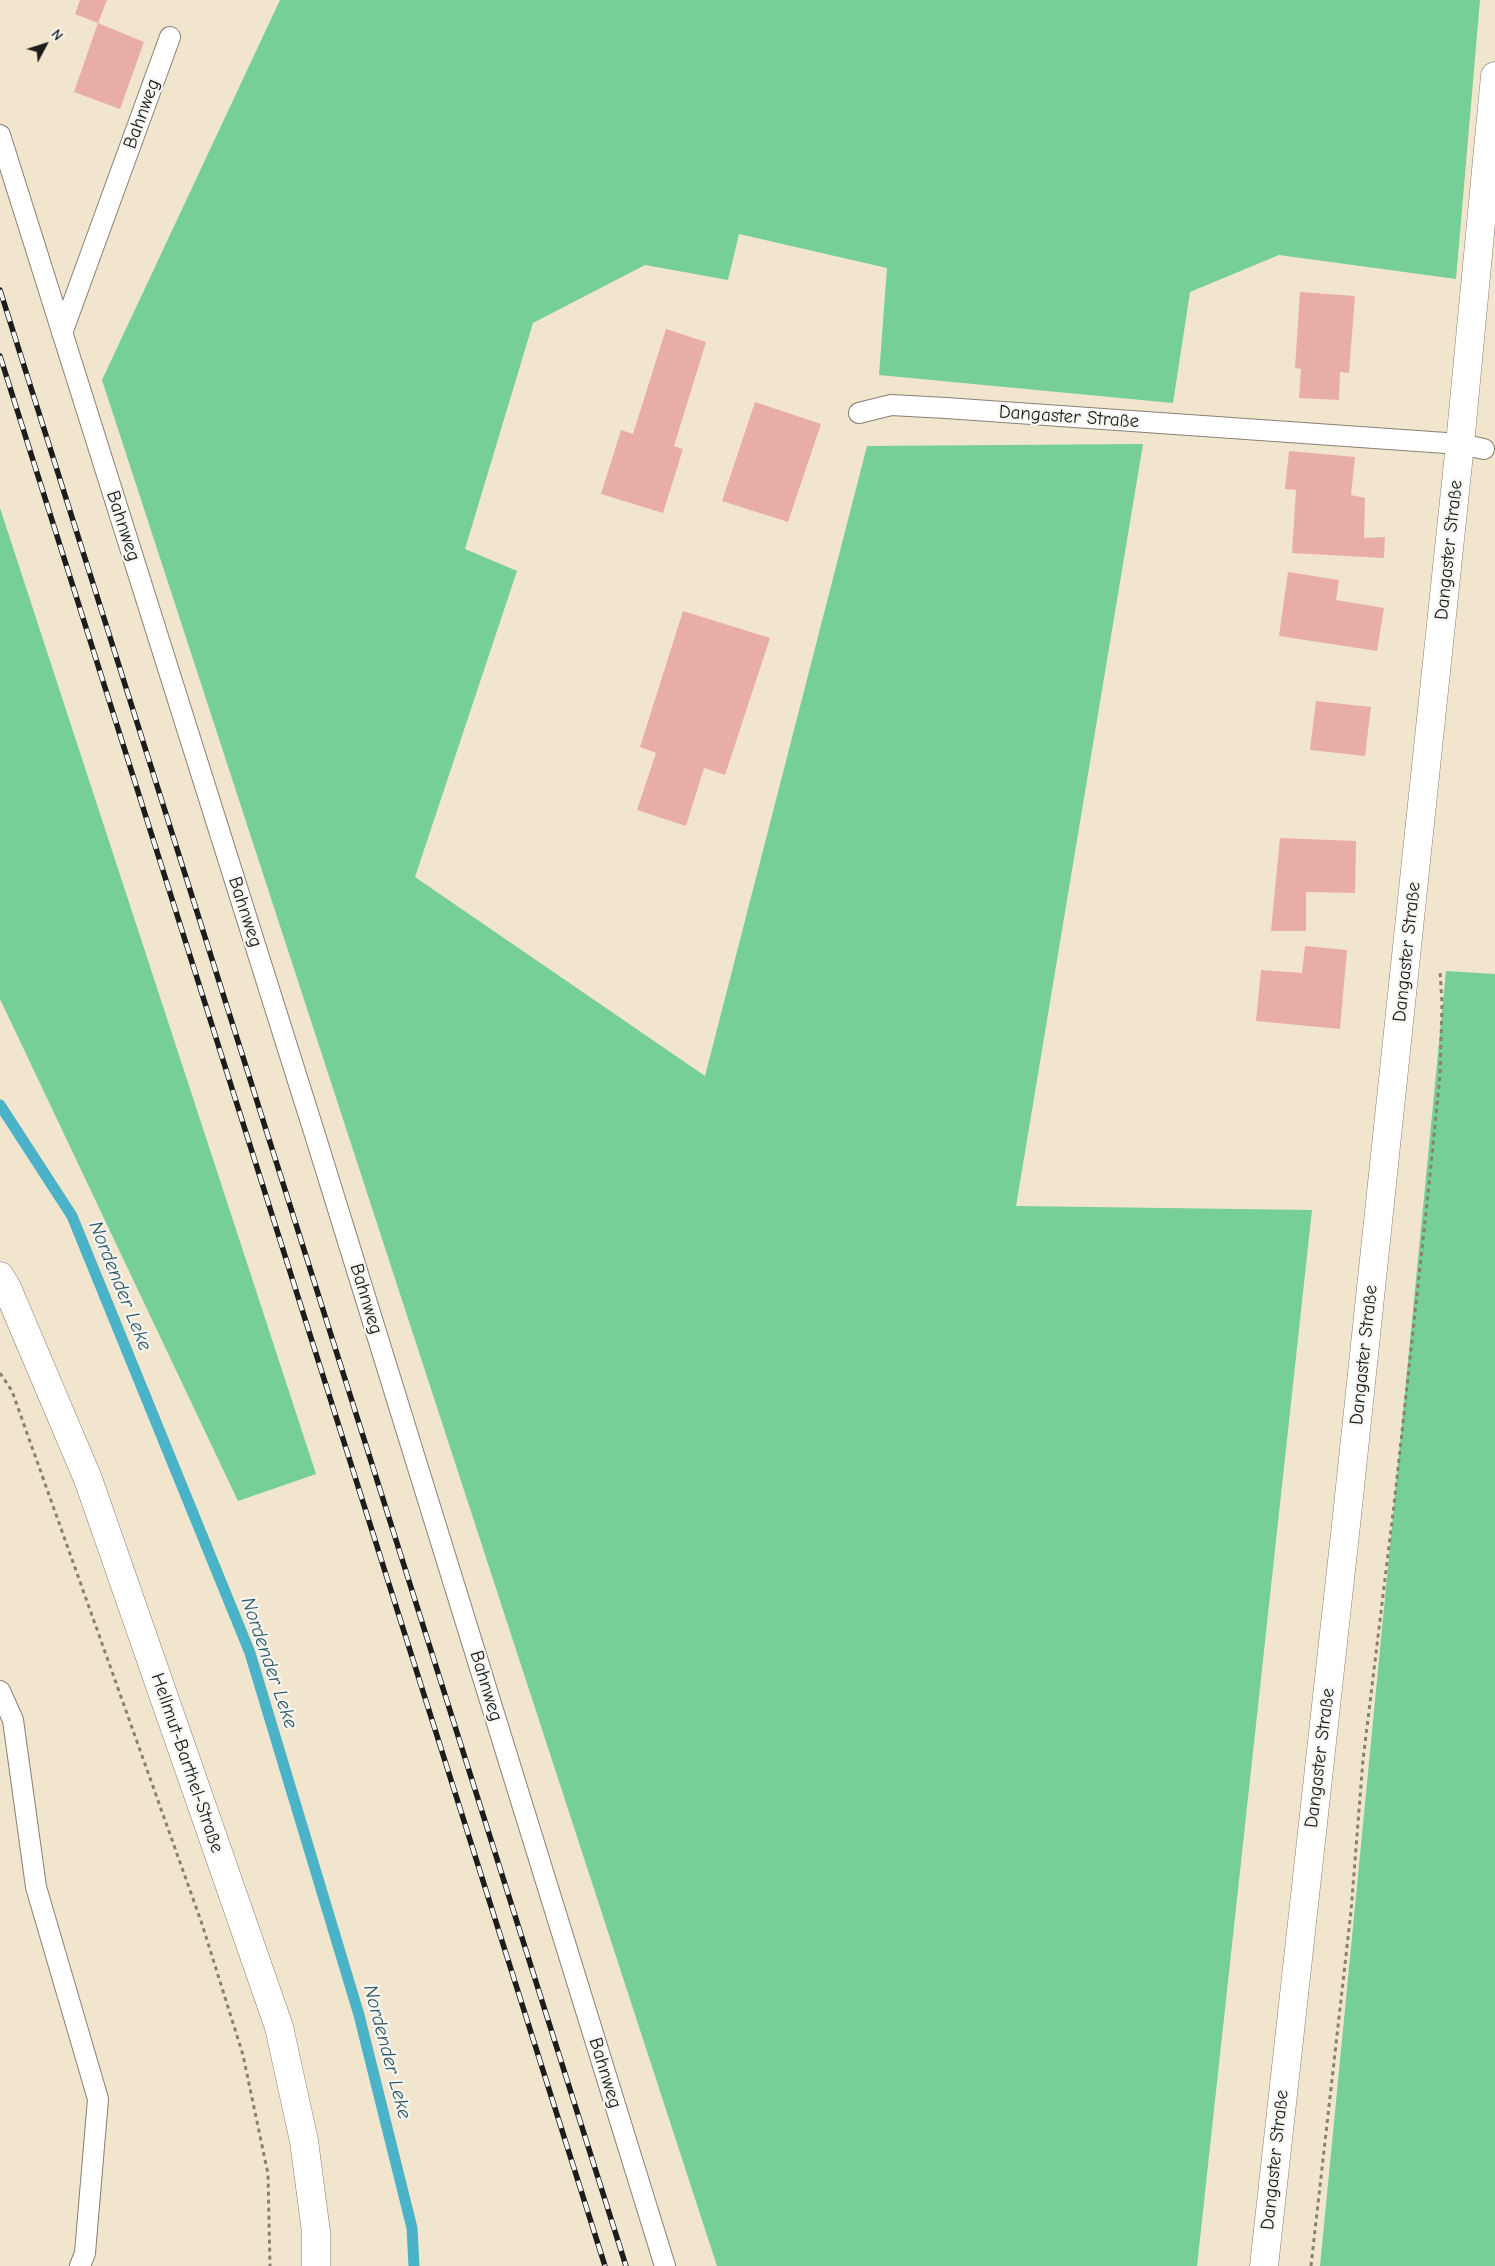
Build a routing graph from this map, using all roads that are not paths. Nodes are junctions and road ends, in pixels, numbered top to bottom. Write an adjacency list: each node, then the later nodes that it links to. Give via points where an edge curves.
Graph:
1 (170, 37): 4 (lane, Bahnweg)
2 (1495, 76): 6 (street, Dangaster Straße)
3 (0, 136): 4 (lane, Bahnweg)
4 (62, 333): 11 (lane, Bahnweg, via 316,1138)
5 (859, 413): 6 (lane, Dangaster Straße, via 891,405)
6 (1472, 446): 12 (street, Dangaster Straße, via 1346,1525)
7 (0, 1276): 10 (street, Hellmut-Barthel-Straße, via 88,1479 279,2027 304,2142 316,2232)
8 (0, 1691): 9 (lane, via 13,1720 36,1887 98,2099 85,2253)
9 (80, 2266)
10 (316, 2266)
11 (665, 2266)
12 (1264, 2266)

